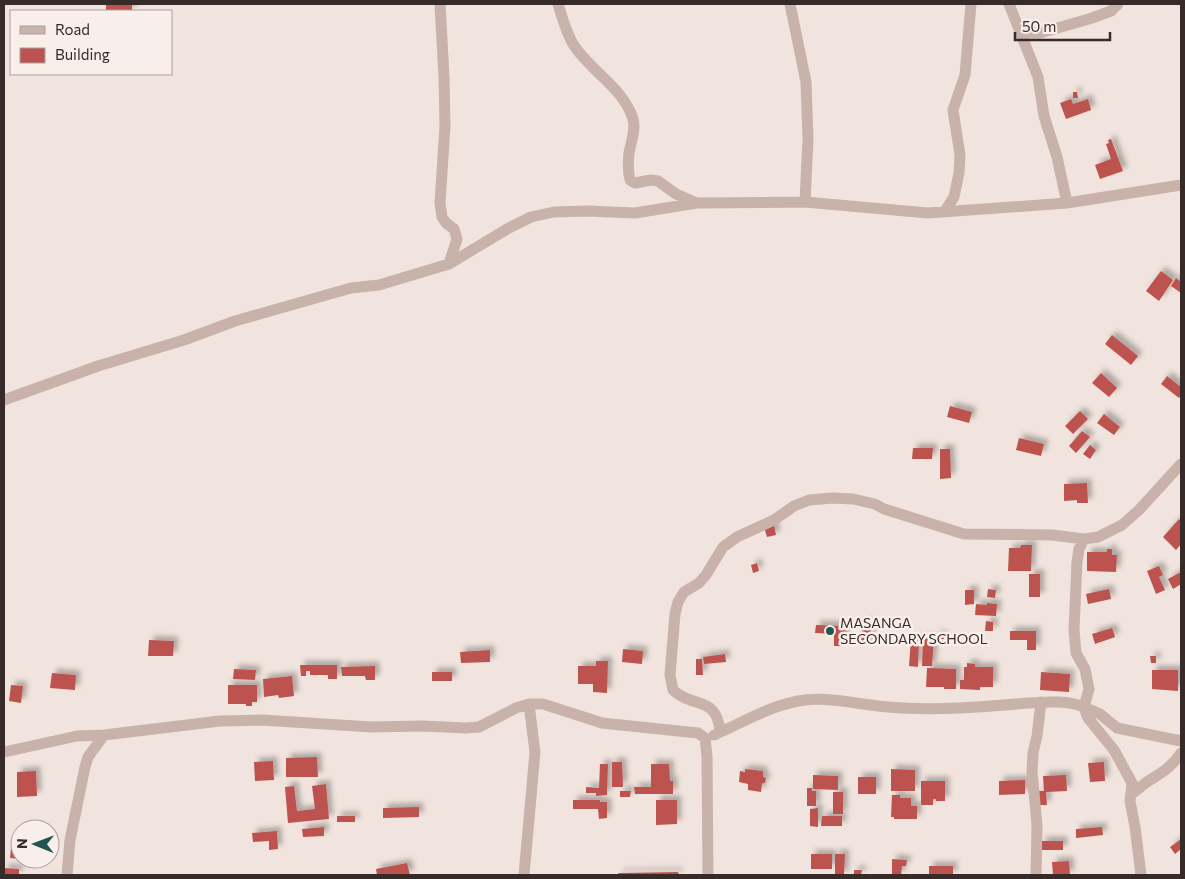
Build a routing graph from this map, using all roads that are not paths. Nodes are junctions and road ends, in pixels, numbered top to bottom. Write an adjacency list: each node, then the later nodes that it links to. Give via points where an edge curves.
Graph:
1 (440, 4): 13 (street, via 445,126 440,203 442,217 454,229 457,239)
2 (558, 4): 10 (street, via 573,44 624,99 634,121 629,155 630,180 635,183 658,181)
3 (790, 4): 9 (street, via 806,82)
4 (971, 4): 12 (street, via 965,75 954,110 959,173 954,197)
5 (1009, 4): 7 (street)
6 (1118, 4): 7 (street, via 1111,11 1090,19 1040,33)
7 (1021, 33): 11 (street, via 1038,77 1044,116)
8 (1181, 185): 11 (street)
9 (805, 202): 10 (street); 12 (street)
10 (697, 203): 13 (street, via 635,213 554,212 531,217)
11 (1067, 203): 12 (street)
12 (945, 212)
13 (449, 264): 14 (street, via 235,322)
14 (4, 400)
15 (1181, 464): 17 (street, via 1122,525 1098,537)
16 (1064, 537): 17 (street); 18 (street, via 1072,544); 22 (street, via 1052,534 964,534 876,504 833,498 809,500 794,506 774,520 737,537 723,548 699,583 684,592 675,614 670,675 673,690 716,712)
17 (1084, 539): 18 (street)
18 (1077, 562): 21 (street, via 1074,641 1090,689)
19 (1041, 702): 21 (street, via 1067,702); 22 (street, via 922,708 806,700 769,709); 32 (street, via 1032,772 1037,825)
20 (529, 704): 23 (street, via 479,727 466,728 371,727 262,720); 24 (street, via 543,704 602,723 698,733); 30 (street, via 535,752)
21 (1084, 707): 25 (street, via 1100,714 1117,728); 28 (street, via 1088,718 1114,750 1129,776)
22 (720, 732): 24 (street)
23 (104, 735): 26 (street, via 77,736); 29 (street, via 85,767 70,840)
24 (705, 738): 31 (street)
25 (1181, 741)
26 (4, 752)
27 (1181, 752): 28 (street, via 1172,766)
28 (1131, 794): 33 (street)
29 (67, 875)
30 (524, 875)
31 (708, 875)
32 (1036, 875)
33 (1141, 875)

